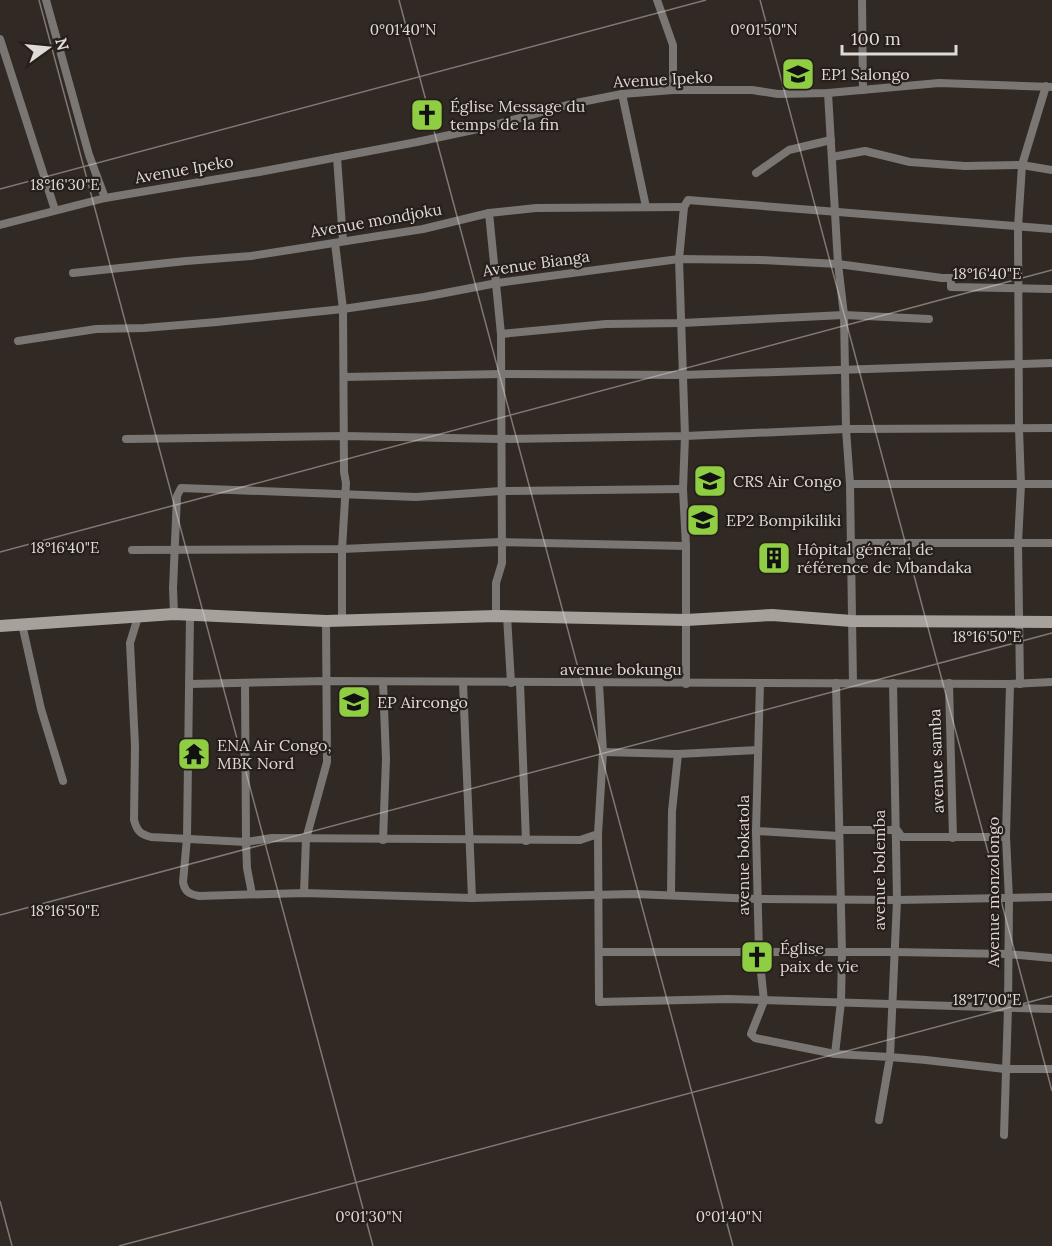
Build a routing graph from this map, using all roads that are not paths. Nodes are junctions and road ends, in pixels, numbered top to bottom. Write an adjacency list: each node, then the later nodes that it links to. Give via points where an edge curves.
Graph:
1 (46, 0): 16 (street, via 89,155)
2 (657, 0): 6 (street, via 673,45)
3 (862, 0): 7 (street)
4 (0, 39): 19 (street)
5 (1049, 87): 7 (street, Avenue Ipeko, via 939,83); 13 (street)
6 (673, 90): 8 (street, Avenue Ipeko); 9 (street, Avenue Ipeko)
7 (864, 90): 8 (street, Avenue Ipeko)
8 (828, 93): 10 (street)
9 (622, 94): 11 (street, Avenue Ipeko, via 487,127); 17 (street)
10 (831, 140): 12 (street); 15 (street, via 789,150)
11 (337, 157): 16 (street, Avenue Ipeko); 25 (street)
12 (832, 157): 13 (street, via 865,151 910,162); 20 (street)
13 (1022, 165): 14 (street); 23 (street)
14 (1052, 170)
15 (756, 173)
16 (105, 198): 19 (street, Avenue Ipeko)
17 (646, 207): 18 (street, Avenue mondjoku); 21 (street, Avenue mondjoku, via 575,206)
18 (684, 207): 20 (street, Avenue mondjoku, via 692,199); 26 (street)
19 (55, 210): 22 (street, Avenue Ipeko)
20 (836, 212): 23 (street); 27 (street)
21 (489, 213): 25 (street, Avenue mondjoku, via 423,229); 29 (street)
22 (0, 225)
23 (1018, 227): 24 (street); 30 (street)
24 (1052, 230)
25 (339, 242): 28 (street, Avenue mondjoku, via 251,256); 32 (street)
26 (679, 259): 27 (street, Avenue Bianga); 29 (street, Avenue Bianga); 35 (street)
27 (838, 264): 30 (street, Avenue Bianga, via 951,278 951,287); 33 (street)
28 (73, 273)
29 (497, 283): 32 (street, Avenue Bianga); 36 (street)
30 (1018, 287): 31 (street, Avenue Bianga); 39 (street)
31 (1052, 289)
32 (343, 309): 37 (street, Avenue Bianga, via 96,329); 43 (street)
33 (844, 315): 34 (street); 35 (street); 40 (street)
34 (929, 319)
35 (682, 323): 36 (street, via 606,324); 42 (street)
36 (501, 334): 41 (street)
37 (18, 341)
38 (1052, 363): 39 (street)
39 (1020, 365): 40 (street); 46 (street)
40 (844, 371): 42 (street); 45 (street)
41 (502, 374): 42 (street); 43 (street); 50 (street)
42 (682, 375): 48 (street)
43 (344, 377): 47 (street)
44 (1052, 428): 46 (street)
45 (846, 429): 46 (street); 48 (street); 51 (street)
46 (1019, 429): 52 (street)
47 (344, 436): 49 (street); 50 (street); 56 (street)
48 (685, 436): 50 (street); 54 (street)
49 (126, 439)
50 (501, 440): 55 (street)
51 (850, 484): 52 (street); 58 (street)
52 (1021, 484): 53 (street); 59 (street)
53 (1052, 484)
54 (683, 489): 55 (street); 61 (street)
55 (501, 491): 56 (street, via 416,497); 57 (street)
56 (344, 494): 62 (street, via 181,488 177,496); 63 (street)
57 (501, 542): 61 (street); 63 (street); 67 (street, via 502,563 496,583)
58 (850, 543): 59 (street); 72 (street)
59 (1018, 543): 60 (street); 73 (street)
60 (1052, 543)
61 (686, 546): 70 (street)
62 (174, 549): 63 (street); 64 (street); 65 (street)
63 (342, 549): 69 (street)
64 (132, 550)
65 (174, 614): 66 (street); 68 (street)
66 (190, 615): 71 (street); 89 (street)
67 (501, 616): 69 (street); 70 (street); 82 (street)
68 (138, 617): 75 (street); 103 (street, via 130,643 134,820 141,834)
69 (342, 620): 71 (street)
70 (686, 620): 72 (street, via 772,615); 91 (street)
71 (326, 621): 77 (street)
72 (852, 621): 73 (street); 86 (street)
73 (1020, 622): 74 (street); 93 (street)
74 (1052, 622)
75 (22, 624): 76 (street); 97 (street, via 41,709)
76 (0, 626)
77 (326, 681): 78 (street, avenue bokungu); 80 (street, avenue bokungu); 105 (street, via 327,762)
78 (383, 682): 81 (street, avenue bokungu); 106 (street)
79 (1052, 682): 93 (street, avenue bokungu)
80 (245, 683): 89 (street, avenue bokungu); 109 (street)
81 (463, 683): 82 (street, avenue bokungu); 107 (street)
82 (511, 683): 83 (street, avenue bokungu)
83 (520, 683): 90 (street, avenue bokungu); 108 (street)
84 (760, 683): 85 (street, avenue bokungu); 91 (street, avenue bokungu); 94 (street, avenue bokatola)
85 (836, 683): 86 (street, avenue bokungu); 100 (street)
86 (853, 683): 87 (street, avenue bokungu)
87 (893, 683): 88 (street, avenue bokungu); 98 (street, avenue bolemba)
88 (949, 683): 92 (street, avenue bokungu); 104 (street, avenue samba)
89 (190, 684): 103 (street)
90 (599, 684): 91 (street, avenue bokungu); 95 (street)
91 (686, 684)
92 (1010, 684): 93 (street, avenue bokungu); 102 (street, Avenue monzolongo)
93 (1020, 684)
94 (758, 750): 96 (street); 99 (street, avenue bokatola)
95 (603, 752): 96 (street); 101 (street)
96 (678, 754): 113 (street, via 672,811)
97 (63, 780)
98 (897, 830): 100 (street); 104 (street, via 902,837); 119 (street, avenue bolemba)
99 (756, 831): 100 (street); 118 (street, avenue bokatola)
100 (840, 833): 116 (street)
101 (598, 834): 108 (street, via 580,840); 111 (street)
102 (1006, 837): 104 (street); 117 (street, Avenue monzolongo)
103 (187, 838): 109 (street); 112 (street, via 183,882 189,894)
104 (953, 838)
105 (306, 839): 106 (street); 109 (street); 110 (street)
106 (383, 840): 107 (street)
107 (469, 840): 108 (street); 115 (street)
108 (525, 841)
109 (246, 842): 112 (street)
110 (304, 893): 112 (street); 115 (street)
111 (598, 893): 113 (street); 115 (street); 120 (street)
112 (252, 894)
113 (671, 894): 118 (street)
114 (1052, 897): 117 (street)
115 (472, 898)
116 (842, 899): 118 (street); 119 (street); 123 (street)
117 (1009, 899): 119 (street); 124 (street, Avenue monzolongo)
118 (758, 900): 122 (street, avenue bokatola)
119 (897, 900): 121 (street, avenue bolemba)
120 (599, 952): 122 (street); 126 (street, via 599,1002)
121 (894, 952): 123 (street); 124 (street); 128 (street, avenue bolemba)
122 (759, 953): 123 (street); 126 (street, avenue bokatola)
123 (842, 953): 127 (street)
124 (1007, 954): 125 (street); 129 (street, Avenue monzolongo)
125 (1052, 958)
126 (764, 1001): 127 (street); 131 (street, via 750,1031 752,1037)
127 (840, 1002): 128 (street); 131 (street)
128 (893, 1004): 129 (street); 132 (street, avenue bolemba)
129 (1008, 1008): 130 (street); 134 (street, Avenue monzolongo)
130 (1052, 1009)
131 (836, 1054): 132 (street)
132 (890, 1057): 134 (street); 135 (street)
133 (1052, 1069): 134 (street)
134 (1005, 1070): 136 (street, Avenue monzolongo)
135 (879, 1120)
136 (1004, 1135)

